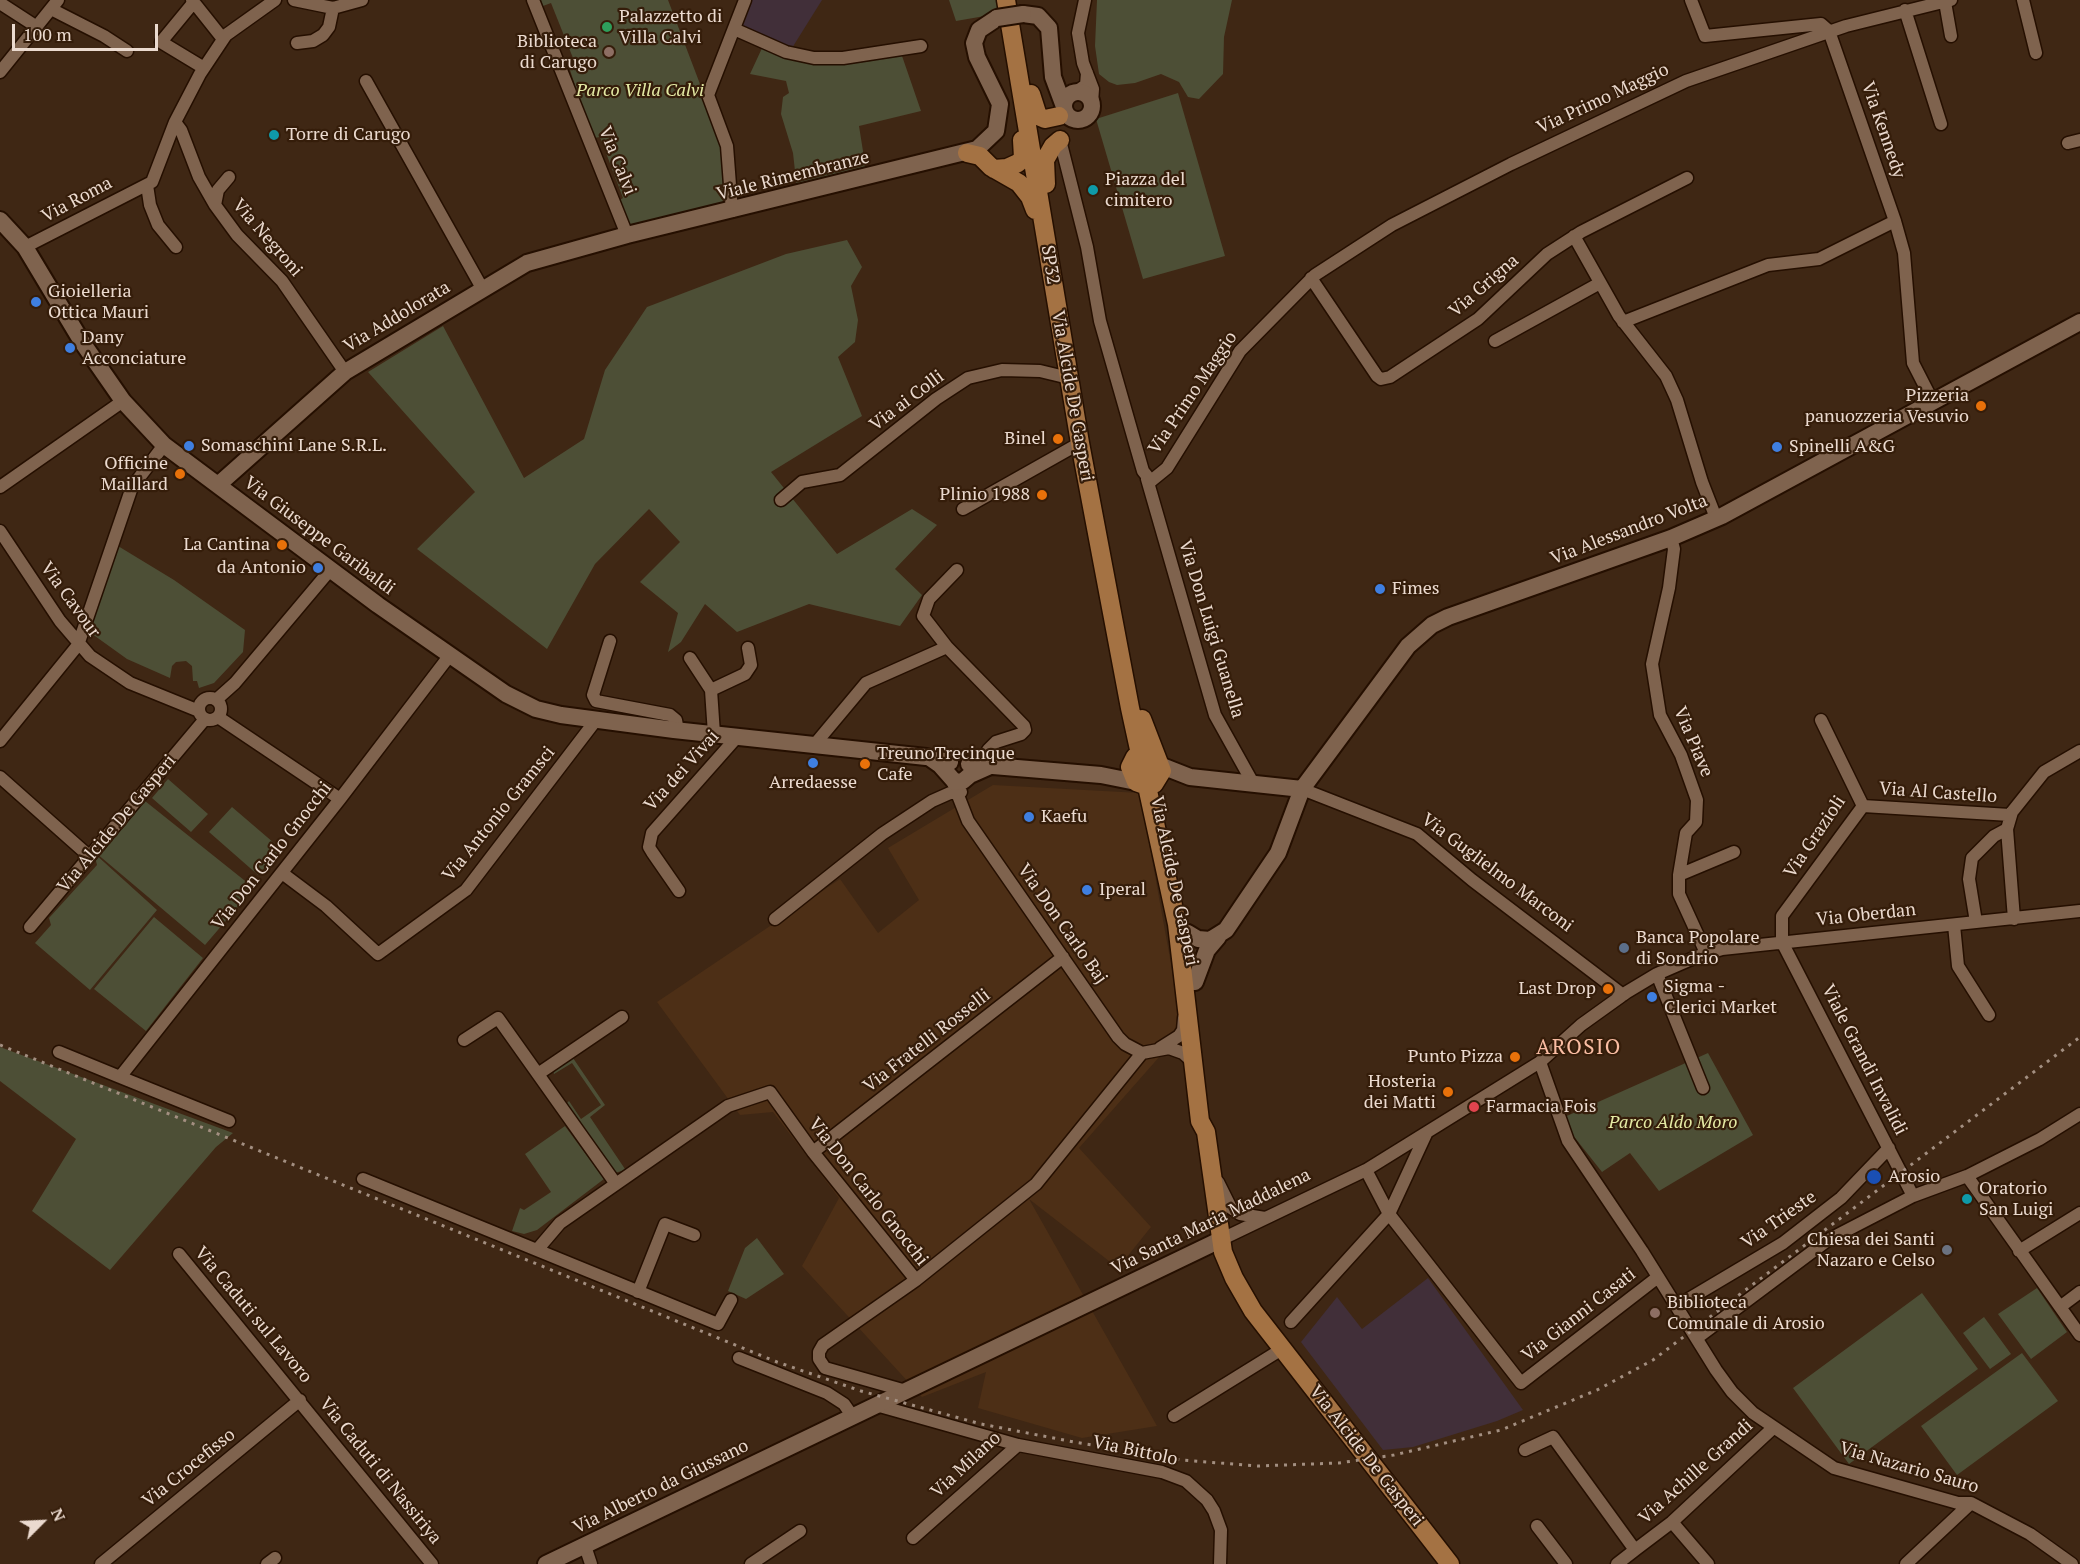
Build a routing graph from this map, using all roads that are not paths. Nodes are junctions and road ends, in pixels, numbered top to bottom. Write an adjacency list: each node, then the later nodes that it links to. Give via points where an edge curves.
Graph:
1 (276, 0): 21 (street)
2 (294, 0): 14 (street)
3 (362, 0): 14 (street)
4 (533, 0): 47 (street, Via Calvi)
5 (745, 0): 17 (street)
6 (1006, 0): 18 (main road, SP32)
7 (1085, 0): 29 (street, via 1078,33)
8 (1691, 0): 19 (street, via 1705,36 1821,24)
9 (2023, 0): 25 (street)
10 (193, 1): 21 (street); 27 (street, via 160,42)
11 (1948, 1): 15 (street, Via Primo Maggio); 20 (street)
12 (0, 3): 16 (street)
13 (55, 5): 16 (street); 24 (street)
14 (333, 8): 22 (street, via 323,35)
15 (1905, 10): 19 (street, Via Primo Maggio); 35 (street)
16 (37, 27): 28 (street)
17 (734, 29): 23 (street, via 786,52 814,58 843,58); 43 (street, via 708,95 727,146)
18 (1011, 30): 26 (main road, SP32); 31 (main road, via 1022,50 1036,113 1045,119)
19 (1830, 31): 45 (street, Via Kennedy); 51 (street, Via Primo Maggio, via 1686,81 1414,212)
20 (1951, 36)
21 (223, 39): 27 (street)
22 (297, 43)
23 (921, 46)
24 (127, 51)
25 (2036, 53)
26 (1016, 58): 38 (main road, via 1011,74 1023,158 1011,167); 46 (main road, SP32)
27 (204, 68): 34 (street)
28 (0, 72)
29 (1087, 72): 31 (street, via 1086,85); 32 (street, via 1094,94)
30 (366, 81): 53 (street)
31 (1065, 101): 32 (street, via 1084,93); 33 (street, via 1069,118); 36 (street, Via Primo Maggio); 37 (street, Via Primo Maggio, bridge, via 1051,70 1049,28 1038,16 997,18 979,30 974,47 997,96 998,123 990,138)
32 (1092, 103): 33 (street, via 1089,116)
33 (1082, 120): 36 (street)
34 (175, 122): 41 (street, via 154,179); 42 (street, Via Negroni, via 198,177)
35 (1941, 124)
36 (1060, 140): 46 (main road, via 1047,155 1044,168 1050,211); 64 (street, Via Primo Maggio, via 1087,247 1100,321)
37 (967, 153): 38 (main road, via 980,156); 43 (street, Viale Rimembranze)
38 (994, 169): 46 (main road, via 1026,191)
39 (229, 177): 42 (street, via 218,190)
40 (1686, 178): 48 (street, Via Grigna)
41 (147, 185): 49 (street, Via Roma); 50 (street, via 158,225)
42 (215, 205): 58 (street, Via Negroni, via 237,235 282,281)
43 (732, 211): 47 (street, Viale Rimembranze)
44 (0, 220): 49 (street, Via Giuseppe Garibaldi)
45 (1895, 221): 55 (street, via 1819,259 1768,265); 61 (street, Via Kennedy, via 1904,253 1913,363)
46 (1045, 232): 54 (main road, SP32 / SP32)
47 (627, 235): 53 (street, Via Addolorata, via 527,263)
48 (1574, 236): 51 (street, Via Grigna, via 1541,259 1478,319 1385,378 1377,376); 52 (street)
49 (25, 247): 60 (street, Via Giuseppe Garibaldi)
50 (176, 247)
51 (1311, 278): 64 (street, Via Primo Maggio, via 1240,351 1167,468 1155,480)
52 (1600, 283): 55 (street); 57 (street)
53 (482, 288): 58 (street, Via Addolorata)
54 (1056, 300): 59 (main road, Via Alcide De Gasperi / SP32)
55 (1623, 322): 69 (street, via 1666,376)
56 (2080, 322): 61 (street, Via Alessandro Volta)
57 (1495, 341)
58 (345, 372): 65 (street, Via Addolorata)
59 (1069, 378): 62 (main road, Via Alcide De Gasperi / SP32); 67 (street, Via ai Colli, via 1040,371 1002,370 968,378 840,476 802,482)
60 (123, 401): 63 (street, Via Giuseppe Garibaldi); 66 (street)
61 (1933, 402): 69 (street, Via Alessandro Volta)
62 (1080, 443): 68 (street); 81 (main road, Via Alcide De Gasperi / SP32)
63 (164, 444): 65 (street, Via Giuseppe Garibaldi); 75 (street, via 132,487)
64 (1147, 479): 96 (street, Via Don Luigi Guanella, via 1215,715)
65 (218, 485): 72 (street, Via Giuseppe Garibaldi)
66 (0, 487)
67 (781, 500)
68 (963, 509)
69 (1716, 518): 71 (street, Via Alessandro Volta)
70 (0, 531): 75 (street, Via Cavour)
71 (1671, 538): 97 (street, Via Alessandro Volta, via 1432,625 1408,646); 105 (street, Via Piave, via 1674,549 1670,578 1652,664 1660,715 1681,755 1697,800 1696,822 1686,833)
72 (331, 569): 78 (street, Via Giuseppe Garibaldi); 82 (street, Via Alcide De Gasperi)
73 (957, 570): 76 (street, via 929,599 923,616)
74 (610, 641): 85 (street, via 593,695 596,701 670,715 676,720)
75 (78, 645): 82 (street, Via Cavour, via 130,683); 88 (street)
76 (947, 647): 89 (street, via 866,683); 91 (street, via 1024,726 1021,734 996,742)
77 (748, 648): 80 (street, via 751,665 746,674)
78 (450, 655): 83 (street, Via Giuseppe Garibaldi, via 506,694 536,709); 98 (street, Via Don Carlo Gnocchi)
79 (690, 658): 80 (street)
80 (711, 690): 86 (street)
81 (1133, 708): 92 (main road, Via Alcide De Gasperi / SP32); 92 (main road, via 1127,716 1128,750)
82 (210, 711): 98 (street, Via Cavour); 103 (street, Via Alcide De Gasperi)
83 (596, 720): 85 (street, Via Giuseppe Garibaldi); 104 (street, Via Antonio Gramsci, via 466,890 378,954)
84 (1821, 720): 99 (street, Via Grazioli)
85 (678, 731): 86 (street, Via Giuseppe Garibaldi)
86 (714, 734): 87 (street, Via Giuseppe Garibaldi)
87 (737, 737): 89 (street, Via Giuseppe Garibaldi); 106 (street, Via dei Vivai, via 652,833 651,852)
88 (0, 741)
89 (815, 744): 94 (street, Via Giuseppe Garibaldi, via 926,757)
90 (2080, 751): 100 (street, via 2044,772)
91 (990, 758): 92 (street, Via Guglielmo Marconi); 94 (street, Via Guglielmo Marconi)
92 (1136, 762): 95 (main road, Via Alcide De Gasperi / SP32); 95 (street); 96 (street, Via Guglielmo Marconi, via 1190,777)
93 (0, 777): 103 (street)
94 (957, 777): 108 (street, via 932,801 882,834); 117 (street, Via Don Carlo Baj, via 968,821)
95 (1146, 784): 113 (main road, Via Alcide De Gasperi / SP32); 113 (main road, Via Alcide De Gasperi / SP32)
96 (1254, 785): 97 (street, Via Guglielmo Marconi)
97 (1302, 789): 114 (street, Via Alessandro Volta, via 1278,853); 120 (street, Via Guglielmo Marconi, via 1417,834)
98 (340, 799): 104 (street, Via Don Carlo Gnocchi)
99 (1863, 806): 100 (street, Via Al Castello); 115 (street, Via Grazioli, via 1782,916)
100 (2010, 815): 101 (street)
101 (2007, 829): 109 (street); 110 (street, via 1971,858 1969,879)
102 (1734, 852): 105 (street)
103 (89, 856): 112 (street, Via Alcide De Gasperi)
104 (282, 873): 130 (street, Via Don Carlo Gnocchi)
105 (1679, 875): 116 (street, Via Piave, via 1679,894)
106 (680, 891)
107 (2080, 911): 109 (street, Via Oberdan)
108 (775, 919)
109 (2014, 919): 110 (street, Via Oberdan)
110 (1976, 922): 111 (street, Via Oberdan)
111 (1954, 925): 115 (street, Via Oberdan); 121 (street, via 1958,966)
112 (30, 927)
113 (1183, 929): 114 (street, via 1198,939); 119 (main road, Via Alcide De Gasperi / SP32); 124 (street, Via Alcide De Gasperi, via 1174,934 1183,1030); 128 (main road, Via Alcide De Gasperi / SP32)
114 (1218, 938): 119 (street, Via Alessandro Volta, via 1207,950)
115 (1782, 942): 116 (street, Via Oberdan); 136 (street, Viale Grandi Invalidi)
116 (1706, 953): 118 (street, Via Santa Maria Maddalena)
117 (1063, 957): 126 (street, Via Don Carlo Baj, via 1119,1037); 137 (street, Via Fratelli Rosselli)
118 (1657, 974): 120 (street, Via Santa Maria Maddalena); 131 (street)
119 (1195, 982): 134 (main road, Via Alcide De Gasperi / SP32)
120 (1623, 995): 127 (street, Via Santa Maria Maddalena, via 1581,1025)
121 (1989, 1015)
122 (622, 1017): 129 (street)
123 (464, 1040): 129 (street, via 498,1018)
124 (1158, 1048): 126 (street); 128 (street, via 1176,1050)
125 (59, 1052): 130 (street)
126 (1142, 1053): 153 (street, via 1036,1184)
127 (1540, 1062): 135 (street, Via Santa Maria Maddalena); 152 (street, Via Nazario Sauro, via 1568,1140)
128 (1191, 1068): 134 (main road, Via Alcide De Gasperi, via 1200,1076)
129 (538, 1074): 142 (street)
130 (120, 1077): 133 (street)
131 (1703, 1088)
132 (2080, 1114): 140 (street)
133 (229, 1121)
134 (1206, 1122): 138 (main road, Via Alcide De Gasperi / SP32)
135 (1426, 1134): 139 (street, Via Santa Maria Maddalena); 145 (street)
136 (1889, 1148): 143 (street, Viale Grandi Invalidi); 157 (street, Via Trieste, via 1841,1198 1784,1243)
137 (813, 1152): 142 (street, Via Don Carlo Gnocchi, via 770,1092 728,1106); 153 (street, Via Don Carlo Gnocchi)
138 (1211, 1167): 146 (street, via 1231,1208 1240,1214); 148 (main road, Via Alcide De Gasperi / SP32)
139 (1366, 1170): 145 (street); 146 (street, Via Santa Maria Maddalena)
140 (1967, 1176): 143 (street); 150 (street)
141 (363, 1179): 149 (street)
142 (616, 1184): 149 (street, Via Don Carlo Gnocchi, via 560,1223)
143 (1913, 1196): 161 (street, via 1810,1252)
144 (2080, 1213): 150 (street)
145 (1389, 1214): 152 (street, Via Gianni Casati, via 1521,1383); 159 (street)
146 (1265, 1218): 148 (street, Via Santa Maria Maddalena)
147 (694, 1235): 154 (street, via 665,1224)
148 (1220, 1240): 162 (main road, Via Alcide De Gasperi / SP32, via 1242,1293); 164 (street, Via Santa Maria Maddalena)
149 (537, 1250): 154 (street)
150 (2019, 1251): 158 (street)
151 (178, 1254): 165 (street, Via Caduti sul Lavoro)
152 (1659, 1277): 157 (street, Via Nazario Sauro)
153 (916, 1280): 164 (street, Via Don Carlo Gnocchi, via 823,1345 819,1352 825,1368)
154 (638, 1292): 156 (street, via 718,1324)
155 (2080, 1292): 158 (street)
156 (730, 1300)
157 (1677, 1306): 161 (street, Via Nazario Sauro)
158 (2060, 1307): 160 (street)
159 (1291, 1322)
160 (2079, 1331)
161 (1696, 1338): 169 (street, Via Nazario Sauro, via 1732,1392)
162 (1282, 1349): 168 (street); 186 (main road, Via Alcide De Gasperi / SP32)
163 (739, 1358): 167 (street, via 827,1392)
164 (906, 1390): 166 (street, Via Santa Maria Maddalena)
165 (300, 1400): 180 (street, Via Crocefisso); 181 (street, Via Caduti di Nassiriya)
166 (876, 1405): 167 (street, Via Santa Maria Maddalena); 170 (street, Via Milano)
167 (853, 1416): 171 (street, Via Santa Maria Maddalena)
168 (1174, 1416)
169 (1773, 1428): 173 (street, Via Nazario Sauro, via 1834,1468 1958,1503); 174 (street, Via Achille Grandi)
170 (1018, 1444): 177 (street, Via Milano); 185 (street, Via Bittolo, via 1162,1472 1186,1481 1214,1511 1221,1530)
171 (792, 1446): 178 (street, Via Alberto da Giussano)
172 (1525, 1450): 179 (street, Via Achille Grandi, via 1553,1437)
173 (1971, 1503): 190 (street); 191 (street, Via Nazario Sauro, via 2030,1534)
174 (1672, 1522): 179 (street, Via Achille Grandi); 189 (street)
175 (1537, 1526): 187 (street)
176 (800, 1531): 184 (street)
177 (913, 1538)
178 (585, 1545): 182 (street, Via Alberto da Giussano); 183 (street)
179 (1635, 1550): 188 (street)
180 (104, 1562)
181 (432, 1564)
182 (546, 1564)
183 (591, 1564)
184 (751, 1564)
185 (1220, 1564)
186 (1450, 1564)
187 (1566, 1564)
188 (1617, 1564)
189 (1708, 1564)
190 (1906, 1564)
191 (2072, 1564)

